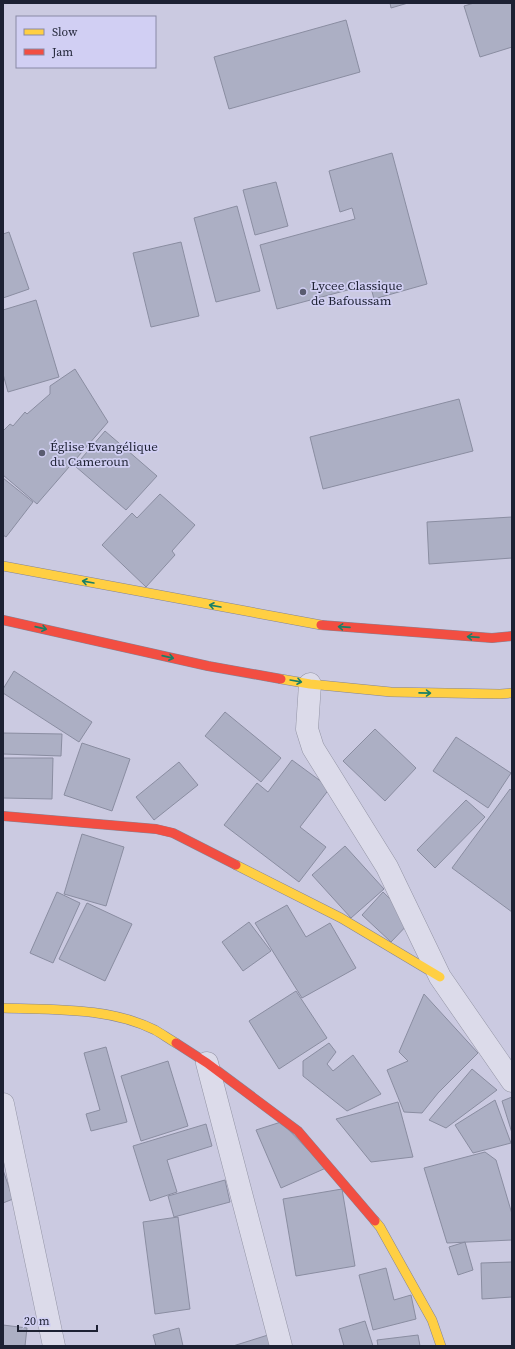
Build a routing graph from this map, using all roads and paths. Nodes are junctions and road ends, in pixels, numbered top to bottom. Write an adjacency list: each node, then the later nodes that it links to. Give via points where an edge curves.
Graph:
1 (3, 566): 3 (street, one-way to 1, via 492,638 325,626)
2 (3, 620): 4 (street, one-way to 4, via 208,666)
3 (512, 636)
4 (310, 684): 5 (street, one-way to 5, via 391,692); 7 (street, via 307,729 313,748 387,867)
5 (512, 692)
6 (3, 816): 7 (street, via 156,829 173,833 341,918)
7 (440, 977): 10 (street)
8 (3, 1008): 9 (street, via 85,1011 124,1018 155,1030)
9 (207, 1063): 13 (street); 14 (street, via 298,1131 380,1227 432,1320)
10 (512, 1081)
11 (3, 1104): 12 (street)
12 (54, 1346)
13 (281, 1346)
14 (441, 1346)

